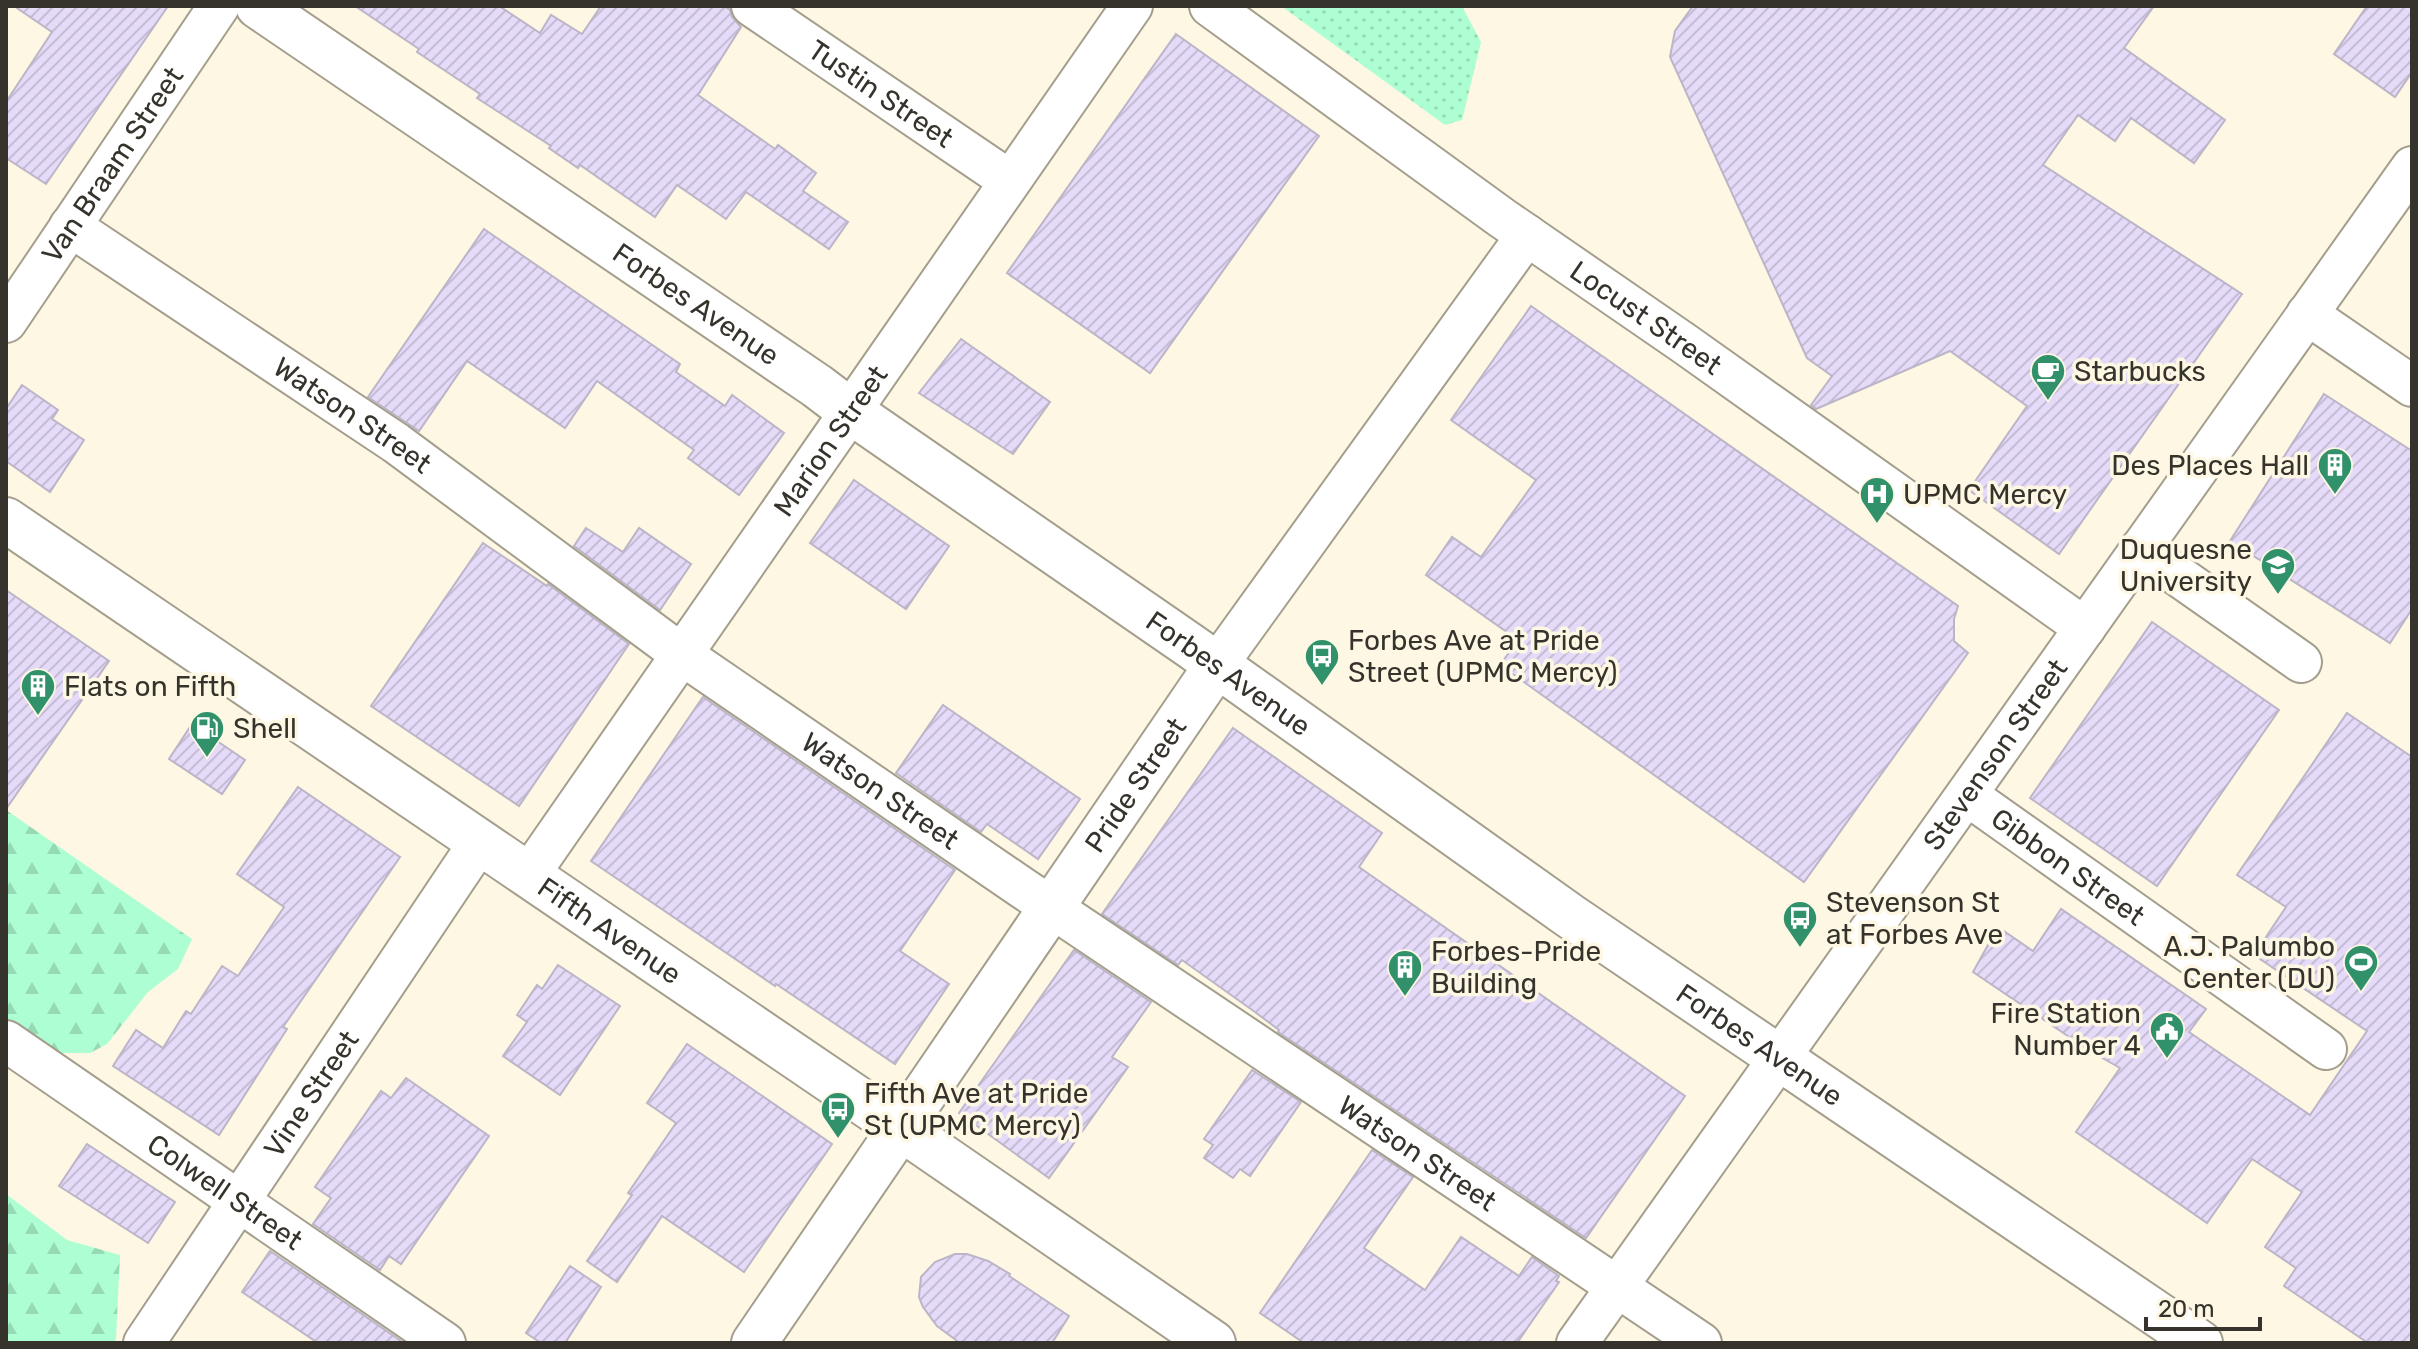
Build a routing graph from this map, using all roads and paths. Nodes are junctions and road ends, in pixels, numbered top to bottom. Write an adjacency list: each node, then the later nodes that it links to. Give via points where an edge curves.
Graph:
1 (219, 6): 8 (street, Van Braam Street)
2 (258, 6): 13 (main road, Forbes Avenue)
3 (752, 6): 7 (street, Tustin Street)
4 (1132, 6): 7 (street, Marion Street)
5 (1210, 6): 9 (street, Locust Street)
6 (2412, 167): 10 (street, Stevenson Street)
7 (1010, 181): 13 (street, Marion Street)
8 (70, 226): 11 (street, Van Braam Street); 17 (street, Watson Street, via 396,443)
9 (1527, 235): 16 (street, Locust Street); 19 (street, Pride Street)
10 (2307, 314): 12 (street); 15 (street, Stevenson Street)
11 (6, 322)
12 (2412, 386)
13 (850, 411): 17 (street, Marion Street); 19 (main road, Forbes Avenue)
14 (6, 520): 21 (main road, Fifth Avenue)
15 (2140, 549): 16 (street, Stevenson Street); 18 (street)
16 (2085, 628): 20 (street, Stevenson Street)
17 (681, 654): 22 (street, Marion Street); 23 (street, Watson Street)
18 (2301, 662)
19 (1217, 665): 23 (main road, Pride Street); 26 (main road, Forbes Avenue)
20 (1967, 795): 25 (street, Gibbon Street); 26 (street, Stevenson Street)
21 (479, 843): 22 (main road, Fifth Avenue); 28 (street, Vine Street)
22 (528, 876): 27 (main road, Fifth Avenue)
23 (1051, 907): 27 (main road, Pride Street); 29 (street, Watson Street)
24 (6, 1041): 28 (street, Colwell Street)
25 (2326, 1049)
26 (1780, 1059): 29 (street, Stevenson Street); 36 (main road, Forbes Avenue)
27 (902, 1129): 32 (main road, Pride Street); 33 (main road, Fifth Avenue)
28 (239, 1201): 30 (street, Vine Street); 31 (street, Colwell Street)
29 (1618, 1287): 34 (street, Stevenson Street); 35 (street, Watson Street)
30 (144, 1343)
31 (445, 1343)
32 (754, 1343)
33 (1213, 1343)
34 (1577, 1343)
35 (1701, 1343)
36 (2200, 1343)

